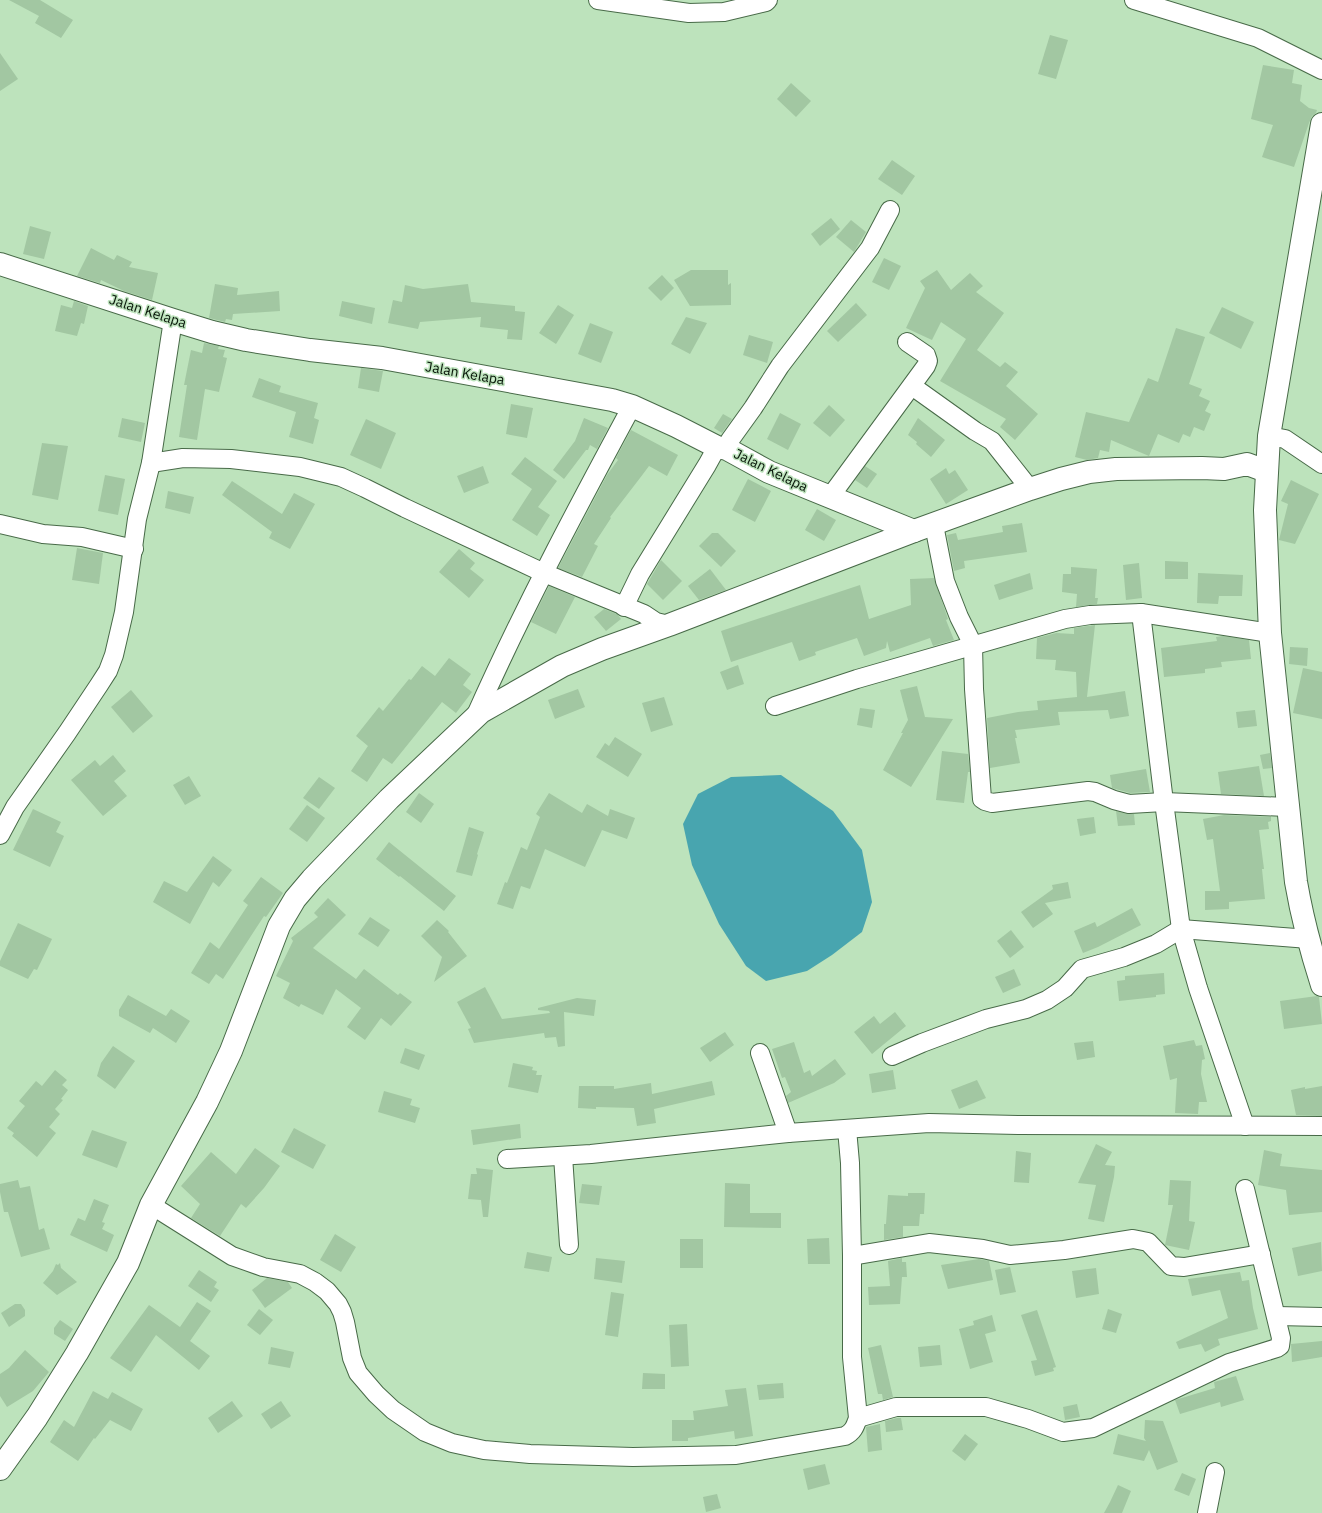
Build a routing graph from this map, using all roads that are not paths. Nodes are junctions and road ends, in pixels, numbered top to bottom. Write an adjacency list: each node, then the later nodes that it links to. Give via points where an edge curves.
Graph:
1 (598, 0): 2 (street, via 690,13 724,12)
2 (768, 0)
3 (1134, 0): 4 (street, via 1258,38)
4 (1322, 70)
5 (1322, 124): 12 (street)
6 (890, 210): 13 (street, via 870,248 780,366 753,408)
7 (0, 264): 8 (street, Jalan Kelapa)
8 (173, 320): 11 (street, Jalan Kelapa, via 246,340 492,377); 14 (street)
9 (907, 342): 10 (street, via 927,358 926,366)
10 (912, 386): 17 (street, via 992,441); 18 (street)
11 (632, 406): 13 (street, Jalan Kelapa); 22 (street)
12 (1269, 436): 15 (street, via 1285,439); 16 (street)
13 (722, 448): 18 (street, Jalan Kelapa); 23 (street, via 707,465 640,574)
14 (150, 463): 21 (street, via 137,519); 22 (street, via 183,458 231,459 300,467 326,473 365,488)
15 (1322, 464)
16 (1266, 471): 17 (street, via 1247,464 1224,469 1103,470); 26 (street)
17 (1030, 489): 20 (street)
18 (830, 498): 20 (street, Jalan Kelapa)
19 (0, 524): 21 (street, via 43,534 82,537)
20 (924, 528): 25 (street); 27 (street, via 959,617)
21 (134, 549): 32 (street, via 124,612 108,671 15,807)
22 (544, 573): 23 (street); 29 (street)
23 (624, 607): 25 (street)
24 (1142, 613): 26 (street); 27 (street, via 1090,615 1065,619); 30 (street)
25 (669, 626): 29 (street, via 562,666)
26 (1270, 633): 31 (street)
27 (973, 645): 28 (street); 30 (street, via 982,799 992,803 1088,791 1123,803)
28 (775, 706)
29 (475, 717): 45 (street, via 389,799 295,899 279,926 231,1051)
30 (1164, 802): 31 (street); 33 (street)
31 (1287, 806): 34 (street, via 1296,882)
32 (0, 835)
33 (1181, 929): 34 (street); 37 (street, via 1150,947 1082,969 1065,988 1047,1000 1026,1009 986,1019); 38 (street, via 1198,988)
34 (1315, 948): 35 (street)
35 (1322, 985)
36 (760, 1053): 41 (street)
37 (892, 1056)
38 (1245, 1126): 39 (street); 40 (street, via 1018,1125 945,1122)
39 (1322, 1126)
40 (847, 1129): 41 (street); 48 (street)
41 (788, 1133): 42 (street)
42 (563, 1156): 43 (street); 46 (street)
43 (507, 1160)
44 (1246, 1189): 47 (street)
45 (151, 1205): 51 (street, via 232,1256 263,1267 300,1274 327,1291 342,1312 358,1373 393,1410 425,1432 452,1443 484,1450 530,1454 633,1457 736,1455 845,1436 852,1432); 52 (street, via 128,1263 103,1310 37,1418)
46 (569, 1245)
47 (1261, 1254): 48 (street, via 1184,1268 1171,1266 1148,1242 1133,1239 1064,1250 1010,1255 929,1243); 49 (street)
48 (852, 1256): 51 (street, via 852,1357)
49 (1276, 1316): 50 (street); 51 (street, via 1281,1338 1280,1346 1277,1348 1229,1363 1092,1428 1063,1432 986,1407 896,1407)
50 (1322, 1317)
51 (858, 1418)
52 (0, 1469)
53 (1215, 1472): 54 (street)
54 (1207, 1513)

